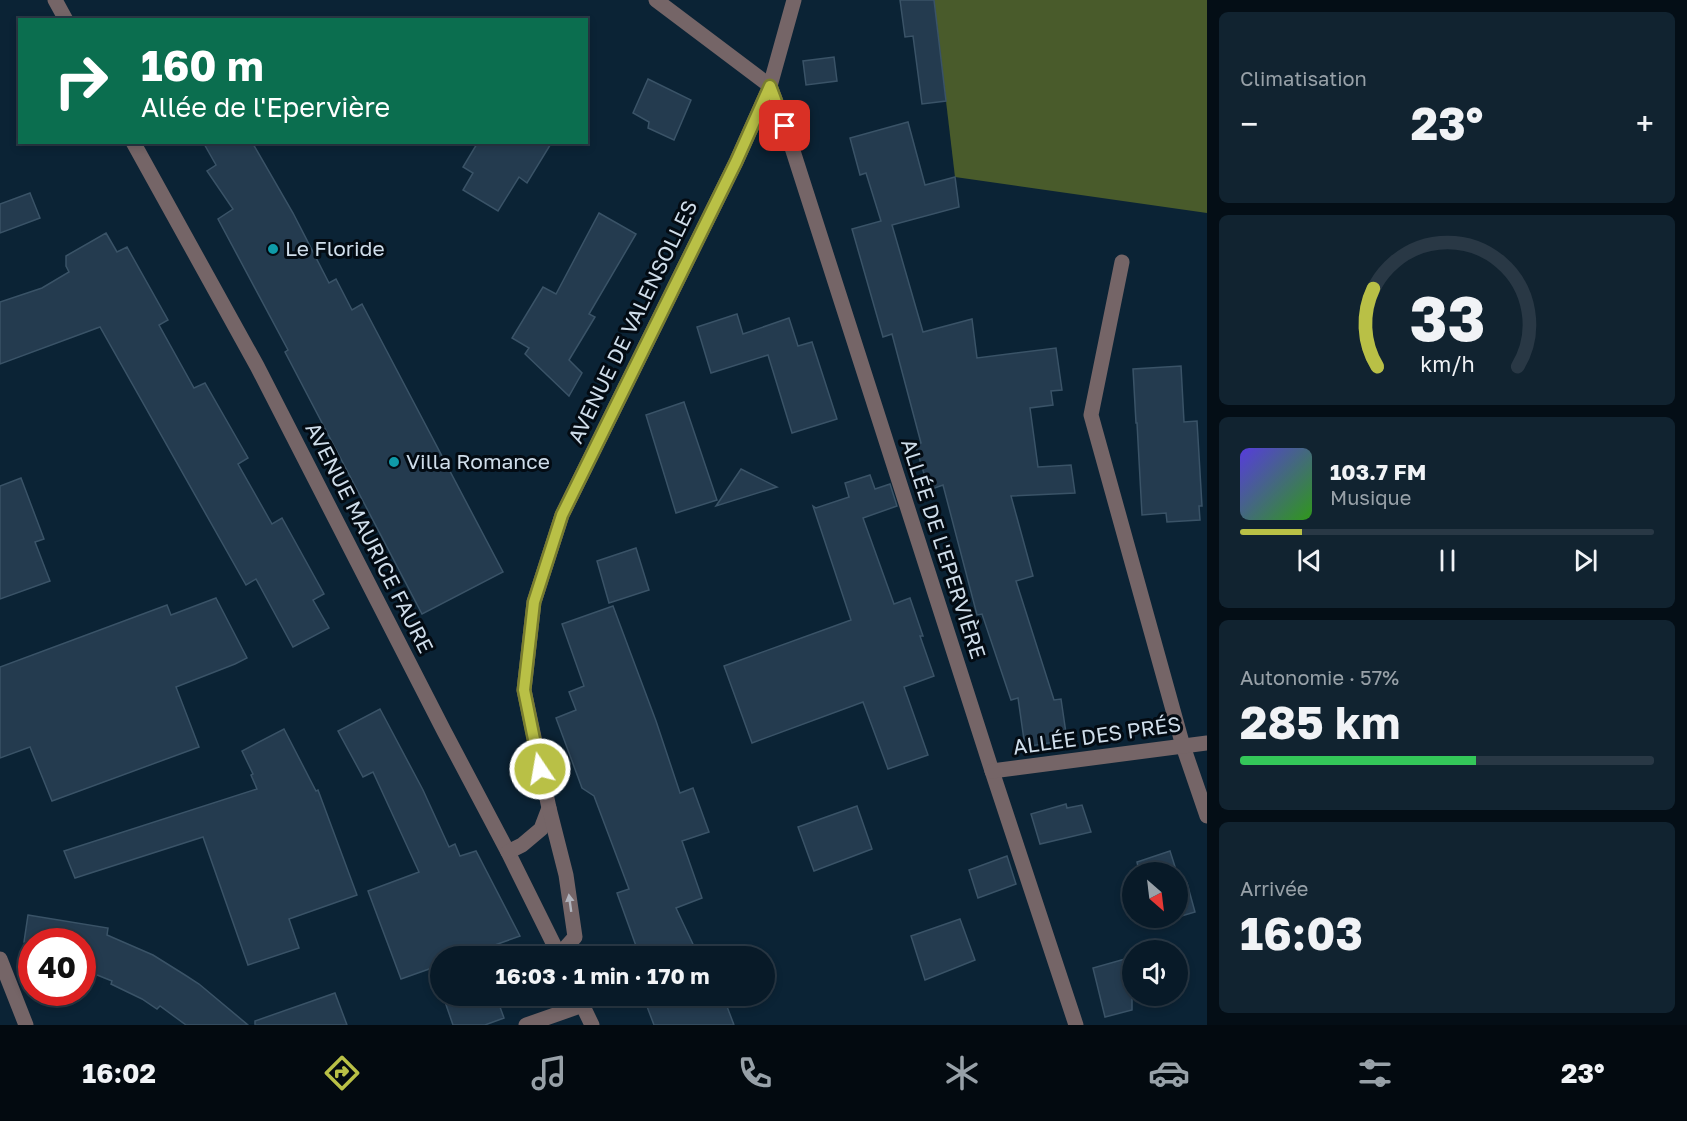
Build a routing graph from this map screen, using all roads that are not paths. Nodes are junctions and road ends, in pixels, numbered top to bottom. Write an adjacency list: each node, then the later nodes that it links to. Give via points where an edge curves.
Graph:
1 (55, 0): 4 (street)
2 (656, 0): 5 (street)
3 (794, 0): 5 (street, AVENUE DE VALENSOLLES)
4 (65, 18)
5 (770, 86): 10 (street, ALLÉE DE L'EPERVIÈRE); 11 (street, AVENUE DE VALENSOLLES, via 562,515 534,602 524,690)
6 (134, 144): 13 (street, AVENUE MAURICE FAURE, via 256,366)
7 (1122, 262): 9 (street, via 1091,415)
8 (1207, 743): 9 (street, ALLÉE DES PRÉS)
9 (1183, 746): 10 (street, ALLÉE DES PRÉS); 12 (street)
10 (992, 771): 22 (street, ALLÉE DE L'EPERVIÈRE)
11 (549, 808): 13 (street, via 541,829); 15 (street, AVENUE DE VALENSOLLES, one-way to 11, via 575,937 567,875)
12 (1207, 816)
13 (508, 852): 14 (street, AVENUE MAURICE FAURE)
14 (554, 946)
15 (567, 946)
16 (0, 959): 19 (street)
17 (568, 1006): 20 (street)
18 (584, 1006): 21 (street)
19 (26, 1025)
20 (526, 1025)
21 (592, 1025)
22 (1076, 1025)

